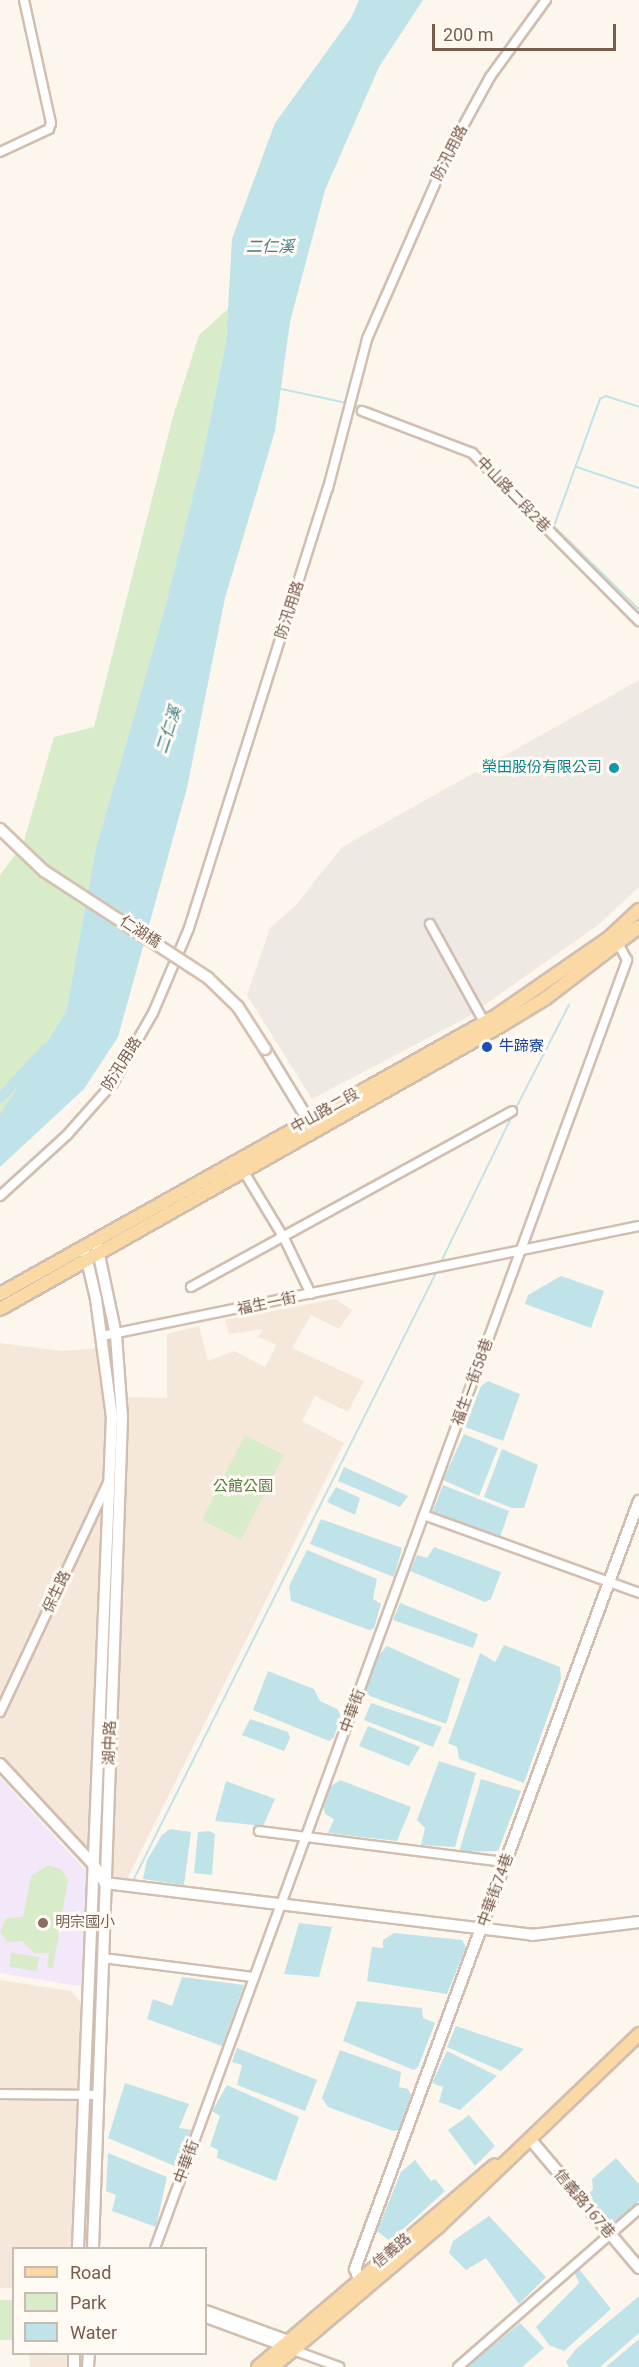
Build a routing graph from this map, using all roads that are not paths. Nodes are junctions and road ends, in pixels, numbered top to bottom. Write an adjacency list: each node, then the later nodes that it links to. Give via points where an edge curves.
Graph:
1 (24, 0): 3 (street, via 51,123 49,129)
2 (546, 0): 16 (street, 防汛用路, via 490,76 451,148 367,339 328,488 200,894 153,1013 113,1083 67,1135)
3 (0, 152)
4 (362, 411): 5 (street, 中山路二段2巷, via 472,453)
5 (639, 621)
6 (0, 829): 13 (street, 仁湖橋, bridge, via 44,871 208,978 238,1007 300,1112)
7 (639, 910): 11 (main road, 中山路二段, via 544,985)
8 (430, 924): 11 (street)
9 (639, 927): 10 (main road, 中山路二段)
10 (619, 945): 14 (main road, 中山路二段, via 511,1019); 20 (street, 福生一街58巷, via 627,960)
11 (484, 1022): 13 (main road, 中山路二段)
12 (512, 1111): 18 (street)
13 (309, 1120): 14 (street, 仁湖橋); 19 (main road, 中山路二段)
14 (316, 1132): 15 (main road, 中山路二段)
15 (244, 1172): 18 (street); 19 (main road, 中山路二段)
16 (0, 1196)
17 (639, 1226): 20 (street)
18 (284, 1238): 22 (street); 24 (street)
19 (99, 1246): 21 (main road, 中山路二段); 26 (street, 湖中路)
20 (522, 1250): 24 (street, 福生一街); 30 (street, 福生一街58巷)
21 (87, 1253): 23 (main road, 中山路二段); 25 (main road, 中山路二段); 27 (street, 湖中路)
22 (192, 1287)
23 (0, 1294)
24 (311, 1294): 26 (street, 福生一街)
25 (0, 1309)
26 (116, 1335): 27 (street, 福生一街); 28 (street, 湖中路, via 122,1417)
27 (102, 1336): 28 (street, 湖中路, via 112,1417)
28 (114, 1479): 33 (street, 保生路); 38 (street, 湖中路); 39 (street, 湖中路)
29 (639, 1501): 31 (street, 中華街74巷)
30 (424, 1515): 31 (street); 36 (street, 中華街)
31 (610, 1582): 32 (street); 37 (street, 中華街74巷)
32 (639, 1593)
33 (0, 1712)
34 (0, 1764): 38 (street)
35 (259, 1831): 36 (street)
36 (306, 1838): 37 (street); 40 (street, 中華街)
37 (506, 1862): 42 (street, 中華街74巷)
38 (94, 1865): 39 (street); 48 (street, 湖中路)
39 (105, 1883): 40 (street); 43 (street, 湖中路)
40 (280, 1906): 42 (street); 44 (street, 中華街)
41 (639, 1922): 42 (street, via 544,1935)
42 (483, 1929): 56 (street, 中華街74巷, via 356,2269)
43 (103, 1958): 44 (street); 47 (street, 湖中路)
44 (253, 1977): 54 (street, 中華街)
45 (639, 2034): 49 (main road, 信義路)
46 (0, 2094): 48 (street)
47 (98, 2095): 48 (street); 53 (street, 湖中路)
48 (84, 2098): 52 (street, 湖中路)
49 (530, 2139): 51 (street, 信義路167巷); 56 (main road, 信義路, via 480,2176)
50 (639, 2209): 51 (street)
51 (610, 2235): 55 (street, 信義路167巷); 63 (street)
52 (78, 2247)
53 (93, 2247)
54 (155, 2247)
55 (639, 2268)
56 (361, 2284): 59 (main road, 信義路)
57 (207, 2310): 59 (street)
58 (207, 2318): 59 (street)
59 (286, 2344): 60 (main road, 信義路); 61 (main road, 信義路); 62 (street)
60 (258, 2367)
61 (273, 2367)
62 (339, 2367)
63 (458, 2367)

